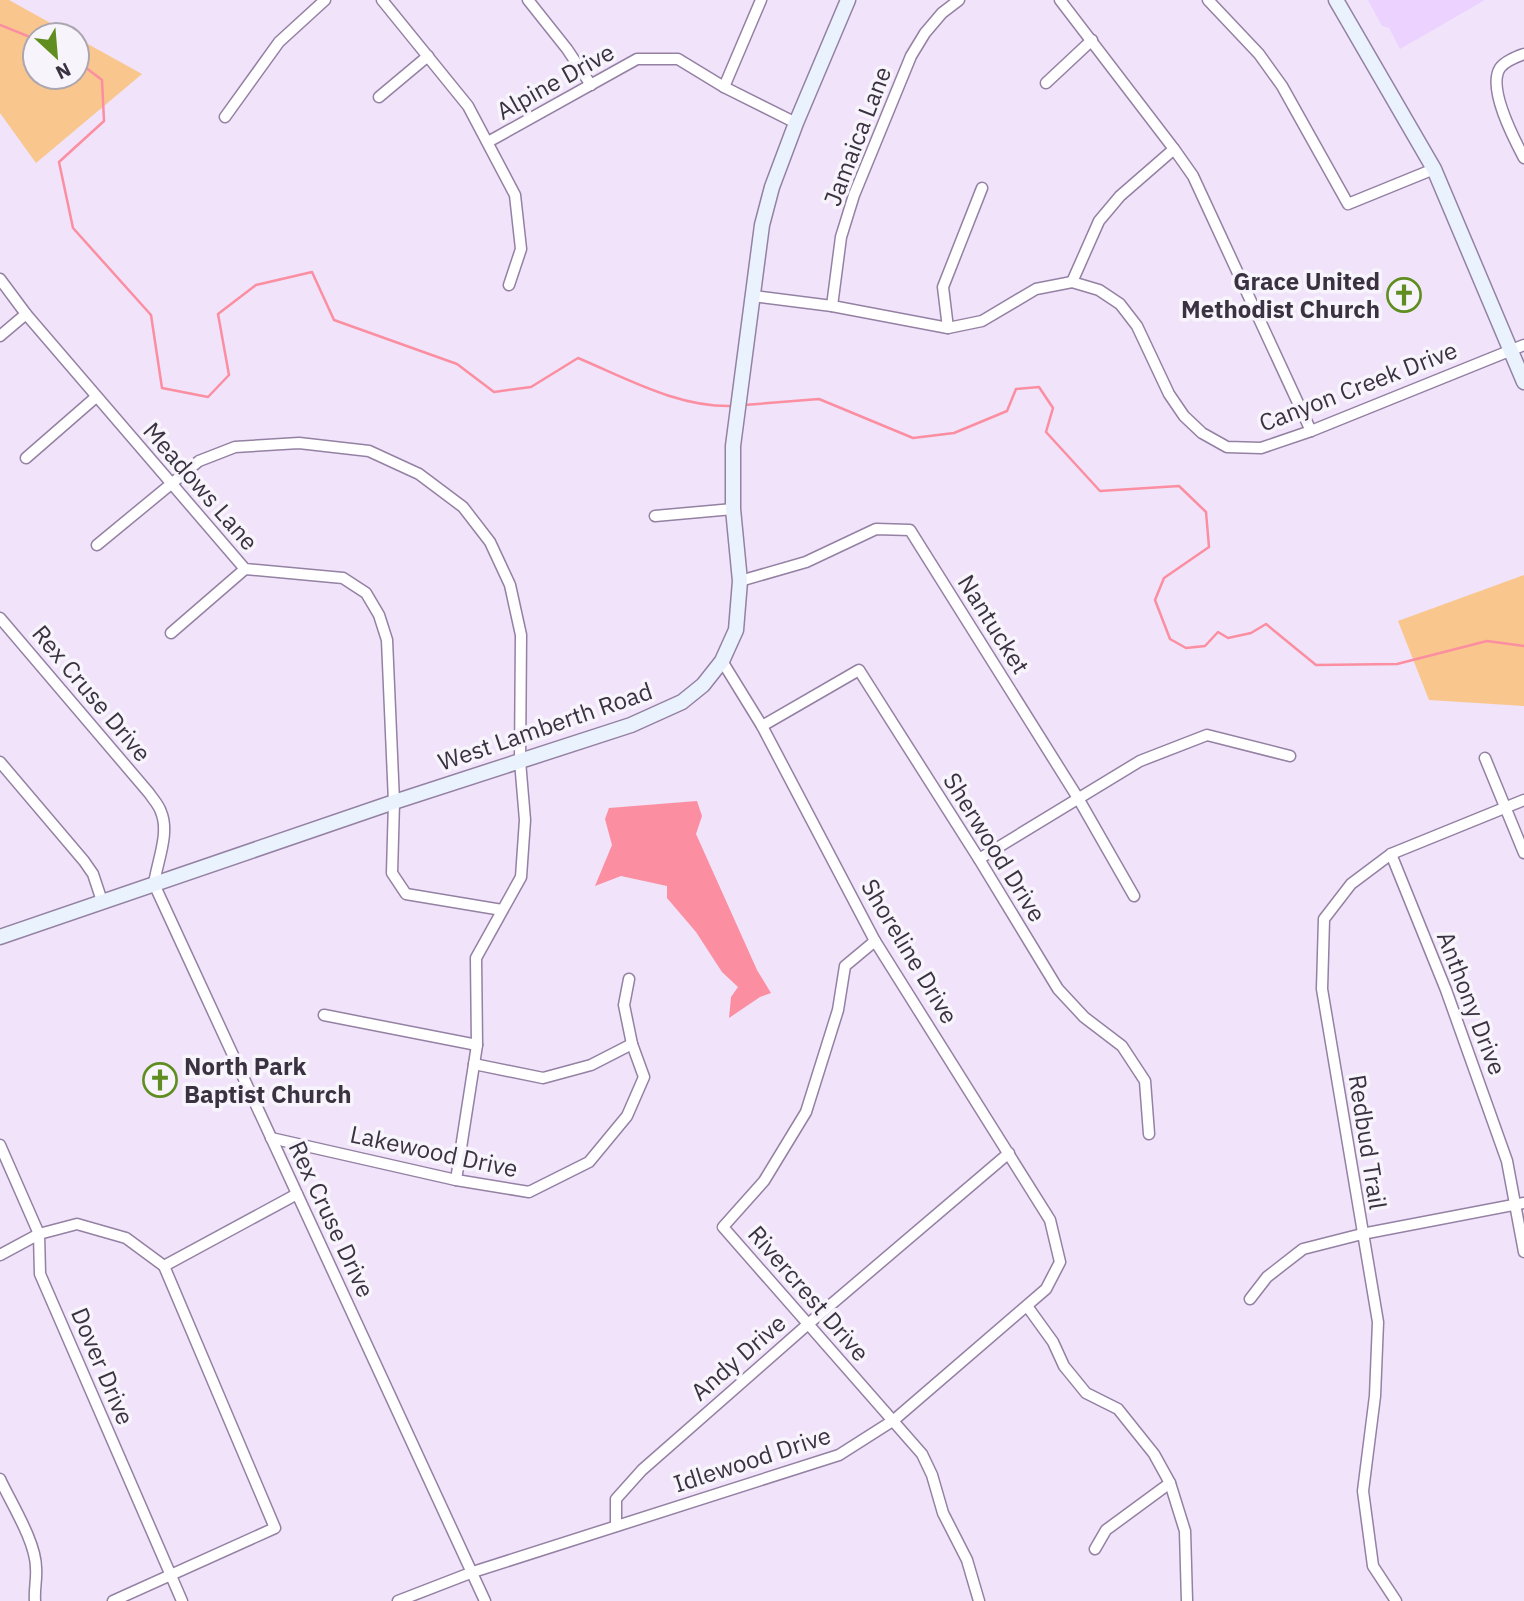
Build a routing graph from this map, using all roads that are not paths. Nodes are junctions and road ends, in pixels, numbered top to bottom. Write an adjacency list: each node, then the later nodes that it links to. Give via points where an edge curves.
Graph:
1 (326, 0): 17 (street, via 279,42)
2 (382, 0): 12 (street)
3 (528, 0): 14 (street)
4 (761, 0): 15 (street)
5 (848, 0): 18 (street, West Lamberth Road)
6 (959, 0): 28 (street, Jamaica Lane, via 942,13 911,56 854,195 841,237)
7 (1060, 0): 10 (street)
8 (1208, 0): 22 (street, via 1282,86 1348,204)
9 (1341, 2): 22 (street)
10 (1091, 40): 13 (street); 20 (street)
11 (1524, 54): 21 (street, via 1500,68 1496,84)
12 (428, 56): 16 (street); 19 (street, via 468,106)
13 (1046, 83)
14 (591, 85): 15 (street, Alpine Drive, via 637,60 678,59); 19 (street, Alpine Drive)
15 (724, 87): 18 (street, Alpine Drive)
16 (379, 97)
17 (225, 117)
18 (796, 123): 27 (street, West Lamberth Road, via 762,225)
19 (488, 142): 26 (street, via 515,195 521,249)
20 (1174, 149): 25 (street, via 1099,221); 35 (street, via 1193,176)
21 (1524, 158)
22 (1434, 169): 32 (street)
23 (982, 188): 30 (street, via 943,287)
24 (0, 279): 29 (street, Meadows Lane)
25 (1072, 282): 30 (street, via 1036,289 982,321); 35 (street, Canyon Creek Drive, via 1099,290 1120,304 1137,326 1169,394 1202,433 1227,447 1261,448)
26 (509, 285)
27 (752, 296): 28 (street); 38 (street, West Lamberth Road, via 733,446)
28 (832, 306): 30 (street)
29 (26, 314): 31 (street); 34 (street, Meadows Lane)
30 (948, 328)
31 (0, 336)
32 (1518, 347): 33 (street); 35 (street, Canyon Creek Drive)
33 (1524, 382)
34 (96, 397): 36 (street); 37 (street, Meadows Lane)
35 (1311, 431)
36 (26, 458)
37 (170, 484): 40 (street); 41 (street, Meadows Lane); 49 (street, via 200,461 235,447 299,443 369,451 419,474 455,500 490,542 510,585 521,635)
38 (733, 509): 39 (street); 42 (street, West Lamberth Road)
39 (655, 516)
40 (97, 545)
41 (245, 569): 44 (street); 53 (street, Meadows Lane, via 343,578 366,593 387,640)
42 (740, 581): 45 (street, West Lamberth Road, via 736,630); 51 (street, Nantucket, via 806,562 876,529 910,530)
43 (0, 618): 58 (street, Rex Cruse Drive, via 161,811 164,835)
44 (171, 634)
45 (722, 661): 46 (street, Shoreline Drive); 49 (street, West Lamberth Road, via 682,702 631,725)
46 (762, 726): 57 (street, Sherwood Drive, via 859,670); 63 (street, Shoreline Drive)
47 (1290, 756): 51 (street, via 1208,735 1140,761)
48 (1485, 758): 54 (street)
49 (520, 761): 53 (street, West Lamberth Road); 61 (street, via 526,820 521,877)
50 (0, 762): 60 (street, via 84,861)
51 (1078, 798): 57 (street); 59 (street, Nantucket)
52 (1524, 800): 54 (street, Redbud Trail)
53 (394, 802): 58 (street, West Lamberth Road); 61 (street, Meadows Lane, via 392,873 406,894)
54 (1506, 807): 55 (street); 56 (street, Redbud Trail)
55 (1524, 853)
56 (1391, 854): 75 (street, Anthony Drive, via 1446,990); 77 (street, Redbud Trail, via 1351,884 1324,919 1322,989)
57 (979, 859): 69 (street, Sherwood Drive, via 1058,989 1084,1017 1122,1046 1145,1081)
58 (154, 884): 60 (street, West Lamberth Road); 70 (street, Rex Cruse Drive)
59 (1133, 895)
60 (102, 901): 62 (street, West Lamberth Road)
61 (502, 910): 67 (street, via 476,958)
62 (0, 937)
63 (875, 942): 72 (street, Shoreline Drive); 84 (street, Rivercrest Drive, via 845,966 838,1010 806,1111 764,1181 723,1227)
64 (629, 978): 66 (street, Lakewood Drive, via 624,1005)
65 (324, 1015): 67 (street)
66 (632, 1044): 68 (street, via 591,1065 543,1078); 73 (street, Lakewood Drive, via 644,1077 627,1116 589,1162 529,1192)
67 (477, 1045): 68 (street)
68 (474, 1064): 73 (street)
69 (1149, 1133)
70 (271, 1138): 73 (street, Lakewood Drive); 74 (street, Rex Cruse Drive)
71 (0, 1144): 76 (street, Dover Drive)
72 (1009, 1153): 80 (street, Shoreline Drive, via 1050,1220); 84 (street, Andy Drive)
73 (456, 1180)
74 (297, 1194): 81 (street); 90 (street, Rex Cruse Drive)
75 (1520, 1204): 77 (street); 78 (street, Anthony Drive)
76 (39, 1234): 79 (street); 81 (street, via 77,1224 126,1238); 91 (street, Dover Drive, via 40,1274)
77 (1362, 1234): 82 (street, via 1303,1249 1267,1277); 99 (street, Redbud Trail, via 1378,1322 1375,1396 1363,1491 1373,1566)
78 (1524, 1252)
79 (0, 1255)
80 (1060, 1262): 83 (street, Idlewood Drive, via 1046,1289)
81 (164, 1266): 91 (street, via 275,1528)
82 (1250, 1299)
83 (1027, 1306): 85 (street, Idlewood Drive); 87 (street, via 1064,1366 1086,1393 1118,1409 1154,1454)
84 (807, 1325): 85 (street, Rivercrest Drive); 88 (street, Andy Drive, via 642,1470 615,1499)
85 (894, 1420): 88 (street, Idlewood Drive, via 839,1455); 97 (street, Rivercrest Drive, via 922,1454 932,1475)
86 (0, 1479): 93 (street, via 32,1546 37,1567)
87 (1170, 1483): 89 (street, via 1106,1530); 98 (street, via 1185,1531)
88 (616, 1526): 90 (street, Idlewood Drive)
89 (1095, 1549)
90 (473, 1572): 92 (street, Idlewood Drive); 96 (street, Rex Cruse Drive)
91 (170, 1575): 94 (street); 95 (street, Dover Drive)
92 (403, 1600)
93 (35, 1601)
94 (113, 1601)
95 (182, 1601)
96 (485, 1601)
97 (979, 1601)
98 (1187, 1601)
99 (1396, 1601)

